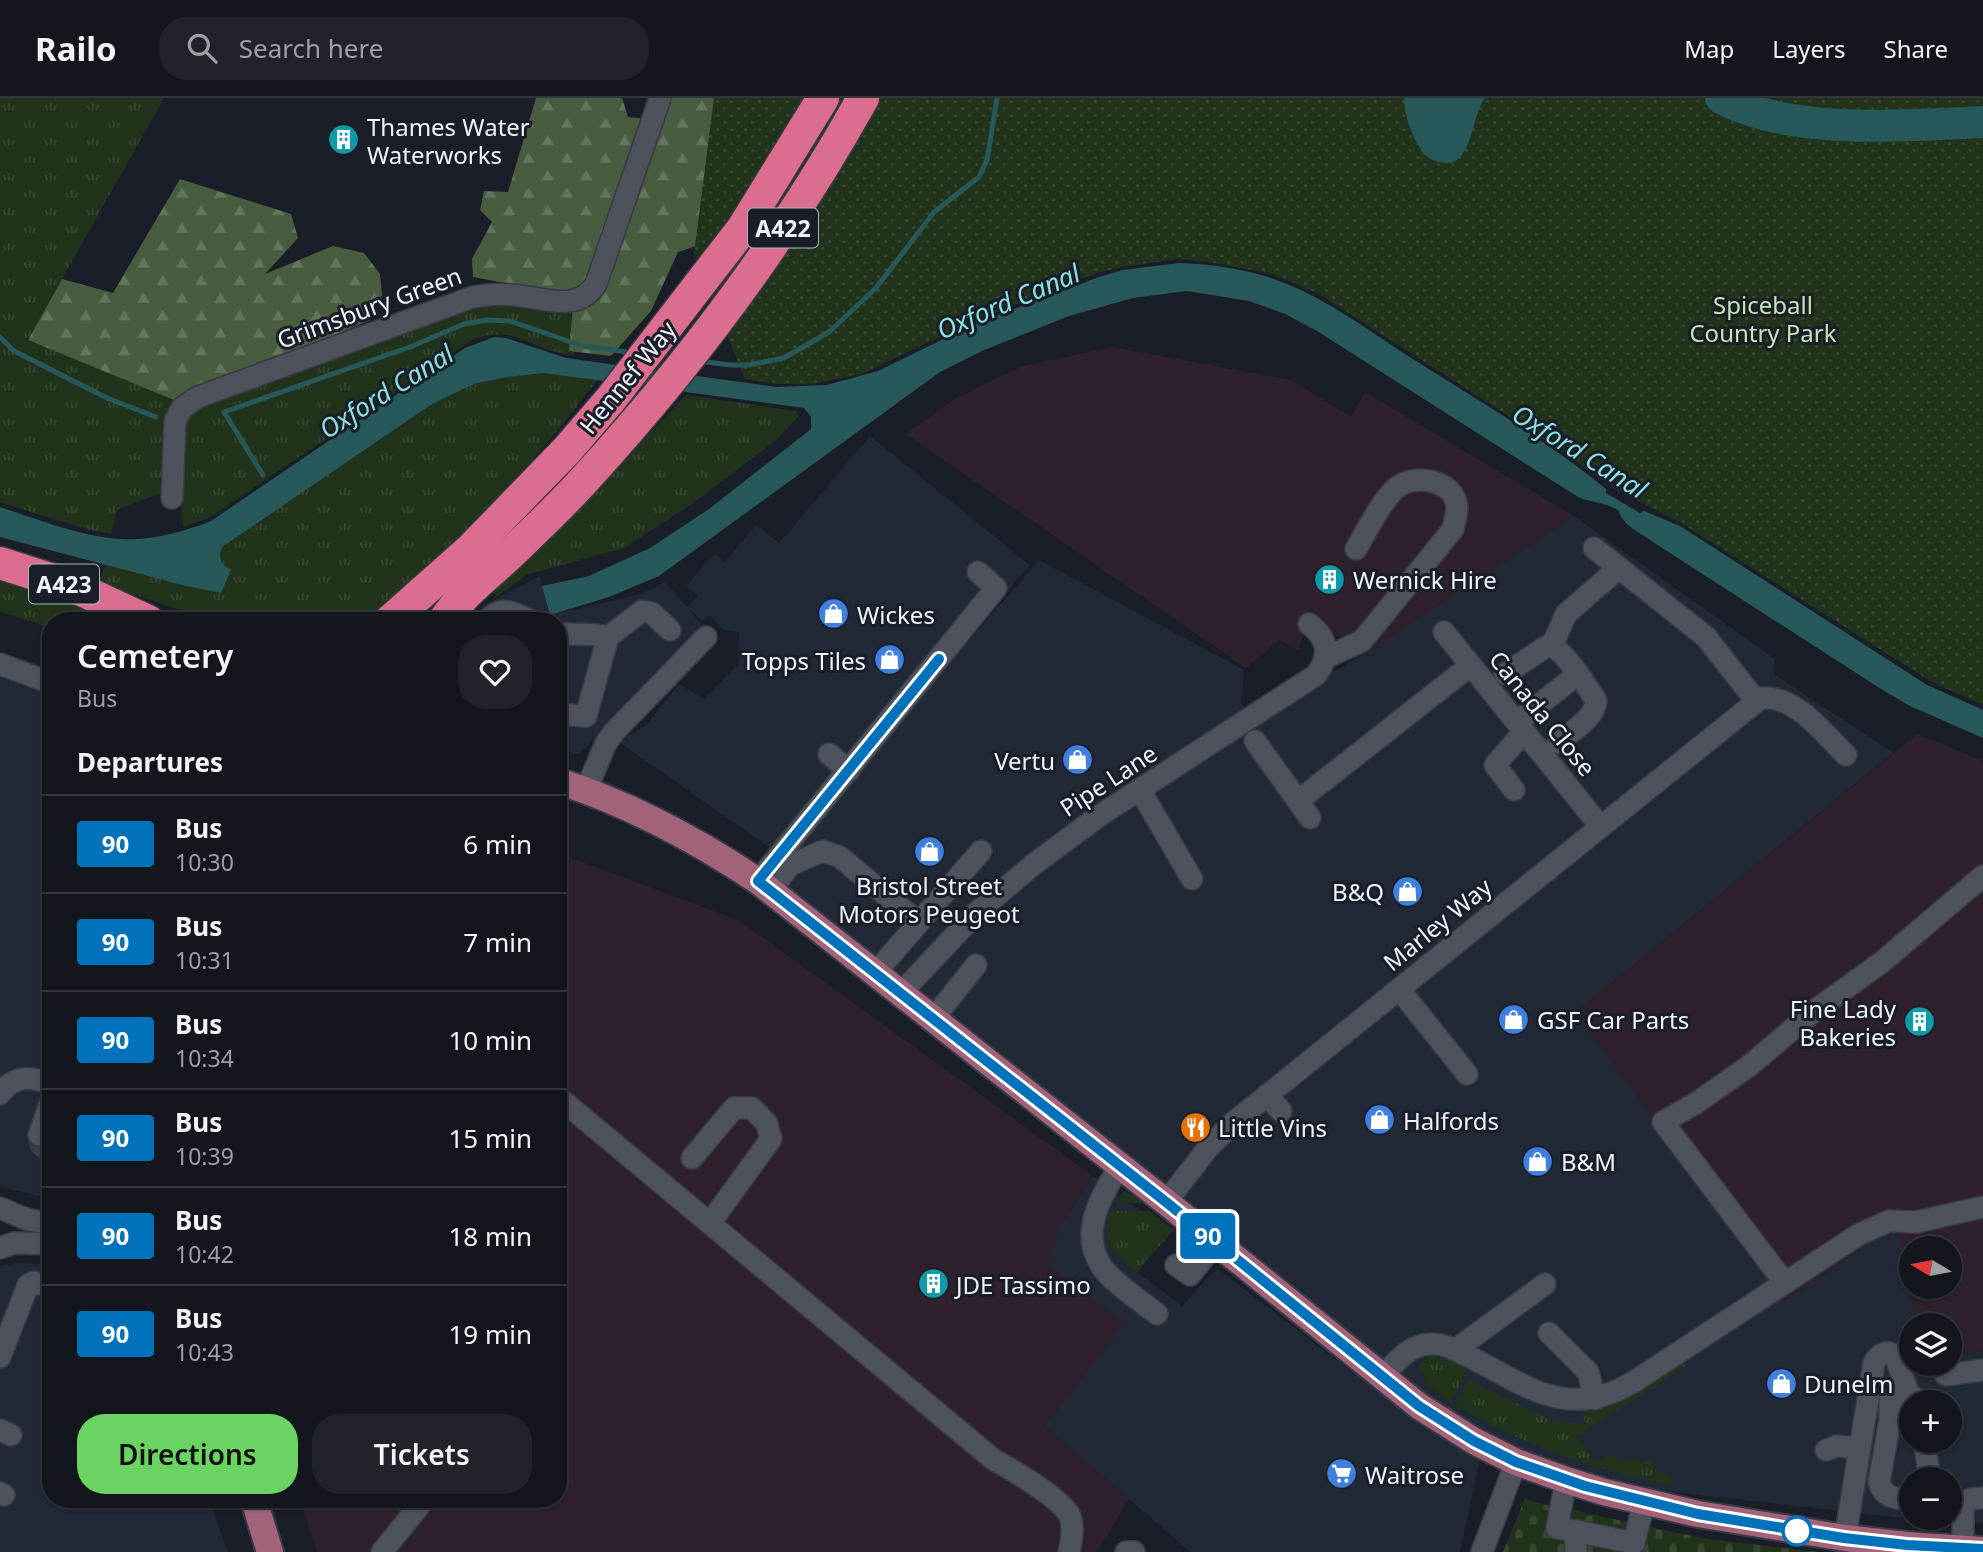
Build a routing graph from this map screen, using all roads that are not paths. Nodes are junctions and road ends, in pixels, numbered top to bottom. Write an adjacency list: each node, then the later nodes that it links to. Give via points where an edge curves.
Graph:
1 (660, 98): 4 (street, Grimsbury Green, via 590,293 571,302 502,293 473,297 198,397 182,408 175,421)
2 (823, 98): 11 (highway, Hennef Way / A422, via 743,228 653,348 567,450 471,549)
3 (863, 98): 12 (highway, Hennef Way / A422, via 782,230 692,351 585,479)
4 (172, 498)
5 (1594, 548): 8 (street)
6 (1356, 549): 20 (street, via 1384,503 1406,481 1435,482 1449,491 1457,506 1453,529 1362,641)
7 (0, 563): 10 (highway, A423, via 75,587)
8 (1619, 568): 19 (street, via 1566,614); 26 (street, via 1706,637)
9 (978, 572): 35 (street, via 996,589)
10 (129, 612)
11 (400, 612)
12 (452, 612)
13 (1309, 624): 20 (street, via 1323,638)
14 (670, 630): 17 (street, via 652,613 642,611)
15 (1444, 632): 22 (street, Canada Close)
16 (567, 635): 17 (street)
17 (608, 637): 28 (street)
18 (706, 637): 31 (street)
19 (1552, 646): 23 (street); 24 (street)
20 (1325, 658): 38 (street, Pipe Lane, via 1310,680)
21 (0, 664): 25 (street)
22 (1471, 665): 29 (street, Canada Close); 30 (street, via 1303,809)
23 (1505, 674)
24 (1578, 674): 29 (street); 32 (street, via 1597,705)
25 (42, 680)
26 (1756, 701): 34 (street, via 1769,697 1789,704); 40 (street, Marley Way)
27 (567, 715): 28 (street)
28 (586, 716): 31 (street)
29 (1521, 727): 39 (street, via 1495,765); 40 (street, Canada Close)
30 (1255, 741)
31 (607, 743): 37 (street)
32 (1558, 743)
33 (829, 754): 35 (street)
34 (1846, 755)
35 (849, 771): 44 (street)
36 (567, 784): 37 (main road)
37 (586, 790): 44 (main road, via 679,832)
38 (1140, 790): 43 (street); 49 (street, Pipe Lane, via 1066,839 1003,889)
39 (1514, 790)
40 (1600, 826): 48 (street, Marley Way)
41 (981, 851): 45 (street)
42 (1983, 876): 70 (street, via 1749,1066 1663,1122)
43 (1192, 879)
44 (764, 886): 45 (street, via 790,865 823,851 840,857); 47 (main road)
45 (918, 922): 47 (street)
46 (976, 965): 50 (street)
47 (876, 972): 49 (main road)
48 (1399, 989): 51 (street); 54 (street, Marley Way, via 1346,1022)
49 (902, 992): 50 (main road)
50 (934, 1018): 60 (main road)
51 (1467, 1074)
52 (42, 1081): 53 (street, via 18,1079)
53 (0, 1094)
54 (1267, 1095): 56 (street); 61 (street, Marley Way, via 1217,1137)
55 (567, 1104): 65 (street)
56 (1281, 1111)
57 (42, 1125): 58 (street)
58 (38, 1135)
59 (692, 1158): 65 (street, via 734,1108 752,1108 767,1124 771,1139)
60 (1120, 1166): 61 (main road); 73 (street, via 1091,1223 1092,1249 1103,1269)
61 (1166, 1202): 66 (main road)
62 (1983, 1208): 70 (street, via 1916,1222 1889,1221)
63 (0, 1209): 64 (street); 68 (street, via 4,1230)
64 (42, 1222)
65 (710, 1223): 99 (street, via 993,1458 1065,1510 1071,1521)
66 (1216, 1242): 69 (street, via 1190,1275); 79 (main road)
67 (42, 1244): 68 (street)
68 (0, 1245)
69 (1176, 1265)
70 (1784, 1282): 81 (street, via 1635,1381)
71 (1545, 1284): 75 (street, via 1516,1297)
72 (42, 1285): 76 (street, via 28,1286)
73 (1157, 1314)
74 (1549, 1333): 81 (street, via 1588,1373)
75 (1455, 1350): 79 (street, via 1437,1343 1415,1347); 81 (street, via 1545,1394 1579,1401)
76 (0, 1357)
77 (1983, 1370): 78 (street)
78 (1962, 1373)
79 (1382, 1377): 87 (main road, via 1444,1424)
80 (1903, 1390): 83 (street, via 1897,1357 1887,1352 1874,1363)
81 (1595, 1399)
82 (1899, 1400): 83 (street)
83 (1867, 1404): 85 (street)
84 (1899, 1407): 89 (street, via 1890,1420 1879,1482 1889,1497)
85 (1860, 1448): 86 (street); 94 (street)
86 (1826, 1450)
87 (1516, 1462): 88 (main road); 102 (street)
88 (1566, 1480): 91 (main road); 95 (street, via 1557,1528)
89 (1899, 1498)
90 (1983, 1498): 96 (street, via 1967,1501 1962,1510)
91 (1644, 1502): 94 (main road); 95 (street, via 1633,1543)
92 (256, 1508): 97 (main road)
93 (418, 1508): 98 (street)
94 (1844, 1538): 96 (main road)
95 (1576, 1542)
96 (1973, 1549)
97 (270, 1552)
98 (382, 1552)
99 (1069, 1552)
100 (1126, 1552): 101 (street)
101 (1134, 1552)
102 (1482, 1552)

